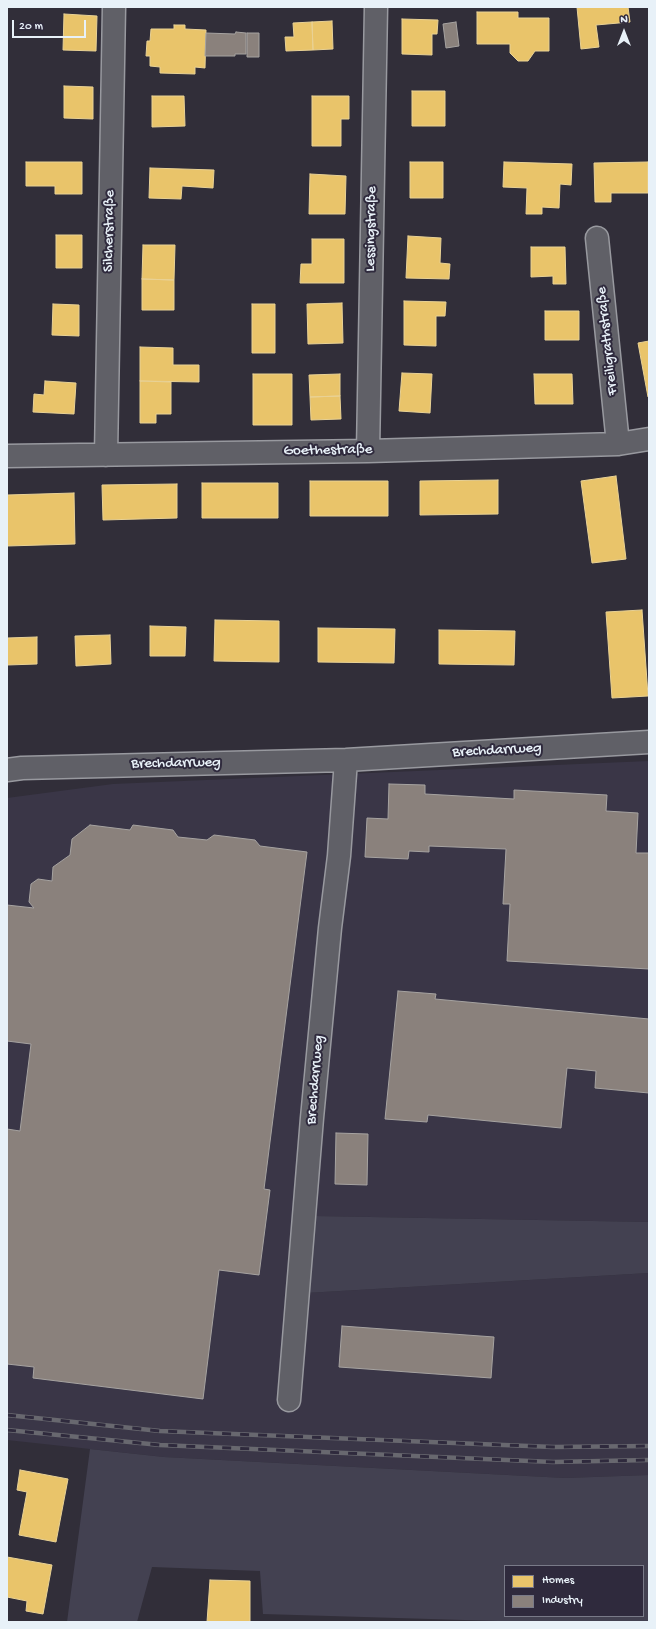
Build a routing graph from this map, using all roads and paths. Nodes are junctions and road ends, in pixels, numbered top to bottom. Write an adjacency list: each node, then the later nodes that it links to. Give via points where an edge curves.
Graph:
1 (114, 7): 7 (street, Silcherstraße)
2 (376, 7): 6 (street, Lessingstraße)
3 (597, 238): 5 (street, Freiligrathstraße)
4 (649, 440): 5 (street, Goethestraße)
5 (618, 444): 6 (street, Goethestraße)
6 (368, 451): 7 (street, Goethestraße)
7 (106, 455): 8 (street, Goethestraße)
8 (7, 456)
9 (649, 742): 10 (street, Brechdarrweg)
10 (346, 760): 11 (street, Brechdarrweg); 12 (street, Brechdarrweg, via 339,856 312,1118)
11 (7, 770)
12 (289, 1400)

